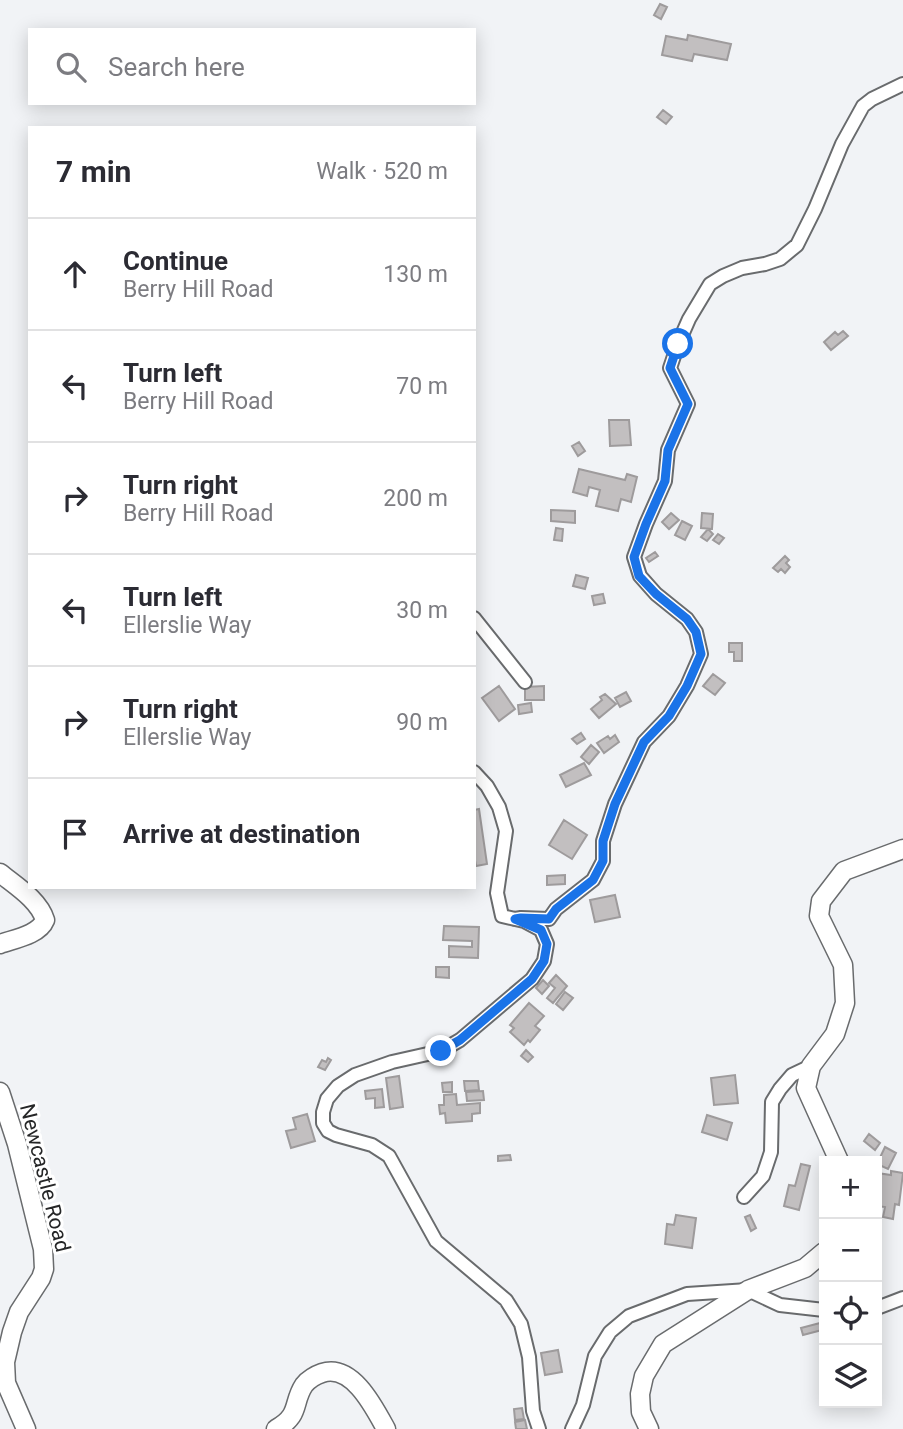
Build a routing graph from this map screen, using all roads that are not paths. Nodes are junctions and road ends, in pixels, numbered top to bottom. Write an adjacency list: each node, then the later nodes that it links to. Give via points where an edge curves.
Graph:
1 (903, 84): 7 (street, via 863,106 797,245 780,259 742,268 710,284 689,318 670,368 688,404 668,450 665,481 634,557 639,576 692,625 701,654 669,716 644,742 615,804 603,841 603,861 593,880 549,919)
2 (476, 621): 3 (street)
3 (525, 682)
4 (476, 774): 7 (street, via 499,807 506,831 498,893 502,916)
5 (903, 849): 9 (main road, via 844,871 821,901 819,916 843,965 845,1003 835,1034)
6 (0, 873): 8 (main road, via 41,910 45,920 33,932)
7 (515, 919): 21 (street, via 541,930 547,944 544,961 532,979 441,1051 392,1062 338,1086 327,1099 323,1123 336,1135 372,1145 389,1156 436,1241 506,1300 521,1324)
8 (0, 944)
9 (811, 1066): 11 (main road, via 806,1088); 12 (street, via 792,1075 772,1102 771,1152 763,1176)
10 (0, 1093): 18 (main road, Newcastle Road, via 43,1249 41,1278 19,1312 5,1362 6,1383)
11 (837, 1156)
12 (744, 1197)
13 (819, 1256): 14 (main road, via 805,1268)
14 (748, 1290): 17 (street, via 780,1305); 22 (street, via 687,1294 619,1324 595,1356); 23 (main road, via 663,1343 643,1376 640,1394 641,1412)
15 (903, 1298): 16 (street)
16 (882, 1306)
17 (819, 1309)
18 (26, 1429)
19 (276, 1429): 20 (main road, via 293,1416 308,1381 332,1371 347,1376 366,1396)
20 (386, 1429)
21 (539, 1429)
22 (572, 1429)
23 (649, 1429)

